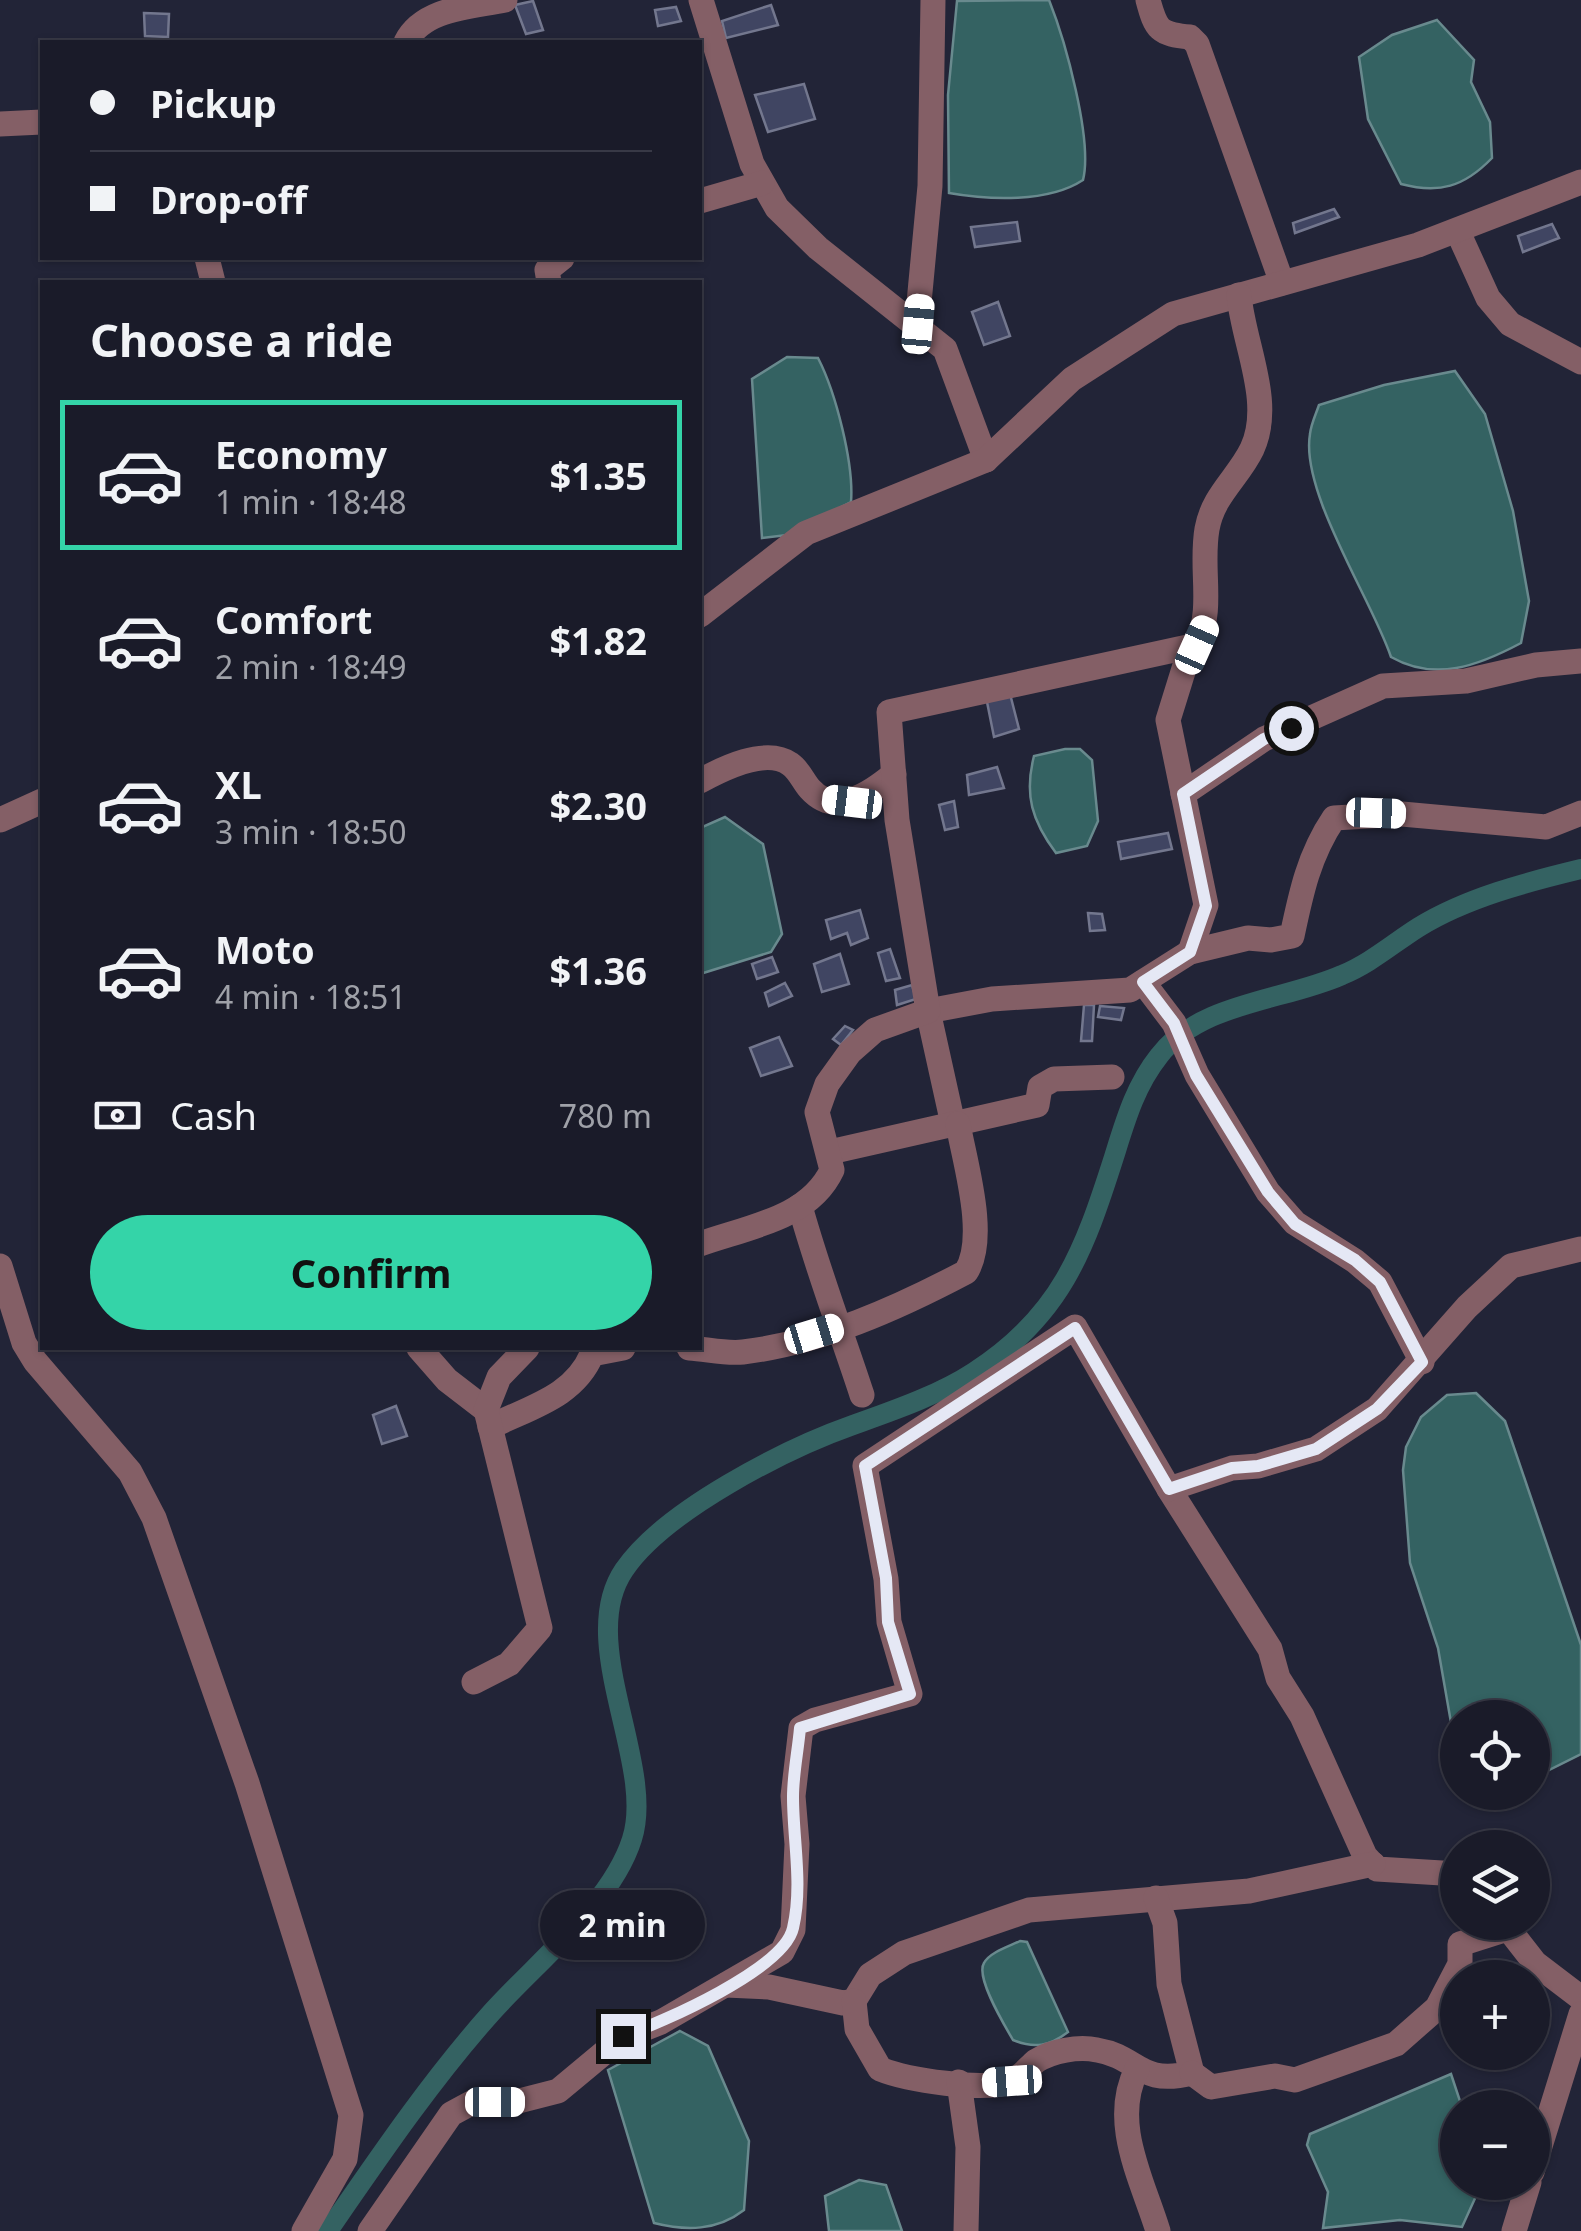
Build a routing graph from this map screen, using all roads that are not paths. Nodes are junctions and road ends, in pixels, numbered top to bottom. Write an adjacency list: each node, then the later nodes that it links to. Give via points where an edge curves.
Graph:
1 (505, 0): 5 (street)
2 (701, 0): 9 (street)
3 (933, 0): 17 (street, via 930,186)
4 (1148, 0): 15 (street, via 1161,34 1197,44)
5 (459, 4): 6 (street, via 415,26)
6 (407, 40)
7 (40, 122): 8 (street)
8 (0, 124)
9 (762, 182): 11 (street); 17 (street, via 796,228)
10 (1581, 182): 12 (street)
11 (702, 200)
12 (1458, 232): 15 (street); 18 (street, via 1488,298 1510,324)
13 (560, 260): 14 (street, via 547,270)
14 (550, 280)
15 (1282, 283): 16 (street)
16 (1238, 296): 19 (street, via 1174,314 1072,379); 21 (street, via 1259,396 1257,433 1208,524 1206,626)
17 (918, 324): 19 (street, via 945,350)
18 (1581, 362)
19 (986, 460): 20 (street, via 806,533)
20 (702, 612)
21 (1191, 646): 23 (street, via 889,712); 25 (street, via 1168,720)
22 (1581, 662): 25 (street, via 1383,686 1264,739)
23 (894, 774): 24 (street, via 852,802 812,792 791,764 777,758 734,765); 31 (street)
24 (702, 780)
25 (1183, 794): 29 (street, via 1206,906)
26 (40, 802): 28 (street)
27 (1581, 813): 29 (street, via 1546,827 1402,814 1334,818 1302,882 1292,936)
28 (0, 820)
29 (1190, 952): 30 (street)
30 (1143, 982): 31 (street, via 1116,992 992,999); 44 (street, via 1174,1023 1268,1192 1295,1224 1380,1282)
31 (928, 1011): 33 (street); 34 (street, via 875,1030 840,1064 817,1112)
32 (1112, 1077): 33 (street, via 1054,1079 1040,1087 1038,1106)
33 (956, 1124): 34 (street); 39 (street, via 976,1232 972,1262 940,1286)
34 (830, 1152): 35 (street, via 832,1170 824,1186)
35 (800, 1206): 36 (street); 39 (street, via 824,1296)
36 (702, 1243)
37 (1581, 1250): 44 (street, via 1511,1266)
38 (0, 1266): 63 (street, via 35,1361 130,1472 154,1518 299,1944 351,2114 345,2159)
39 (840, 1326): 40 (street, via 742,1352); 45 (street)
40 (702, 1349)
41 (421, 1350): 46 (street)
42 (524, 1350): 46 (street, via 499,1377)
43 (613, 1350): 46 (street, via 592,1354 582,1378)
44 (1422, 1362): 47 (street, via 1377,1409 1316,1449)
45 (862, 1395)
46 (488, 1419): 48 (street, via 540,1628 509,1664)
47 (1169, 1489): 49 (street, via 1270,1649 1347,1823); 54 (street, via 1075,1328 865,1466 888,1622 910,1694 800,1728 793,1930 782,1952)
48 (474, 1682)
49 (1373, 1864): 50 (street); 51 (street, via 1250,1891)
50 (1440, 1873)
51 (1156, 1898): 56 (street, via 1039,1908 930,1941 879,1967); 59 (street)
52 (1470, 1940): 59 (street, via 1460,1944 1460,1964 1438,2008 1396,2044 1295,2080 1274,2076 1211,2086)
53 (1517, 1940): 55 (street)
54 (726, 1986): 56 (street); 64 (street, via 623,2036 558,2091 519,2102 476,2102 452,2114)
55 (1581, 1998)
56 (854, 2001): 60 (street, via 857,2030 880,2069)
57 (1581, 2014): 61 (street)
58 (1137, 2069): 59 (street, via 1149,2077); 60 (street, via 1098,2050 1070,2050 1048,2055 1012,2081); 66 (street, via 1127,2101 1130,2153)
59 (1192, 2073)
60 (959, 2082): 65 (street, via 968,2147)
61 (1550, 2114)
62 (1523, 2200): 67 (street)
63 (304, 2231)
64 (370, 2231)
65 (966, 2231)
66 (1158, 2231)
67 (1514, 2231)

